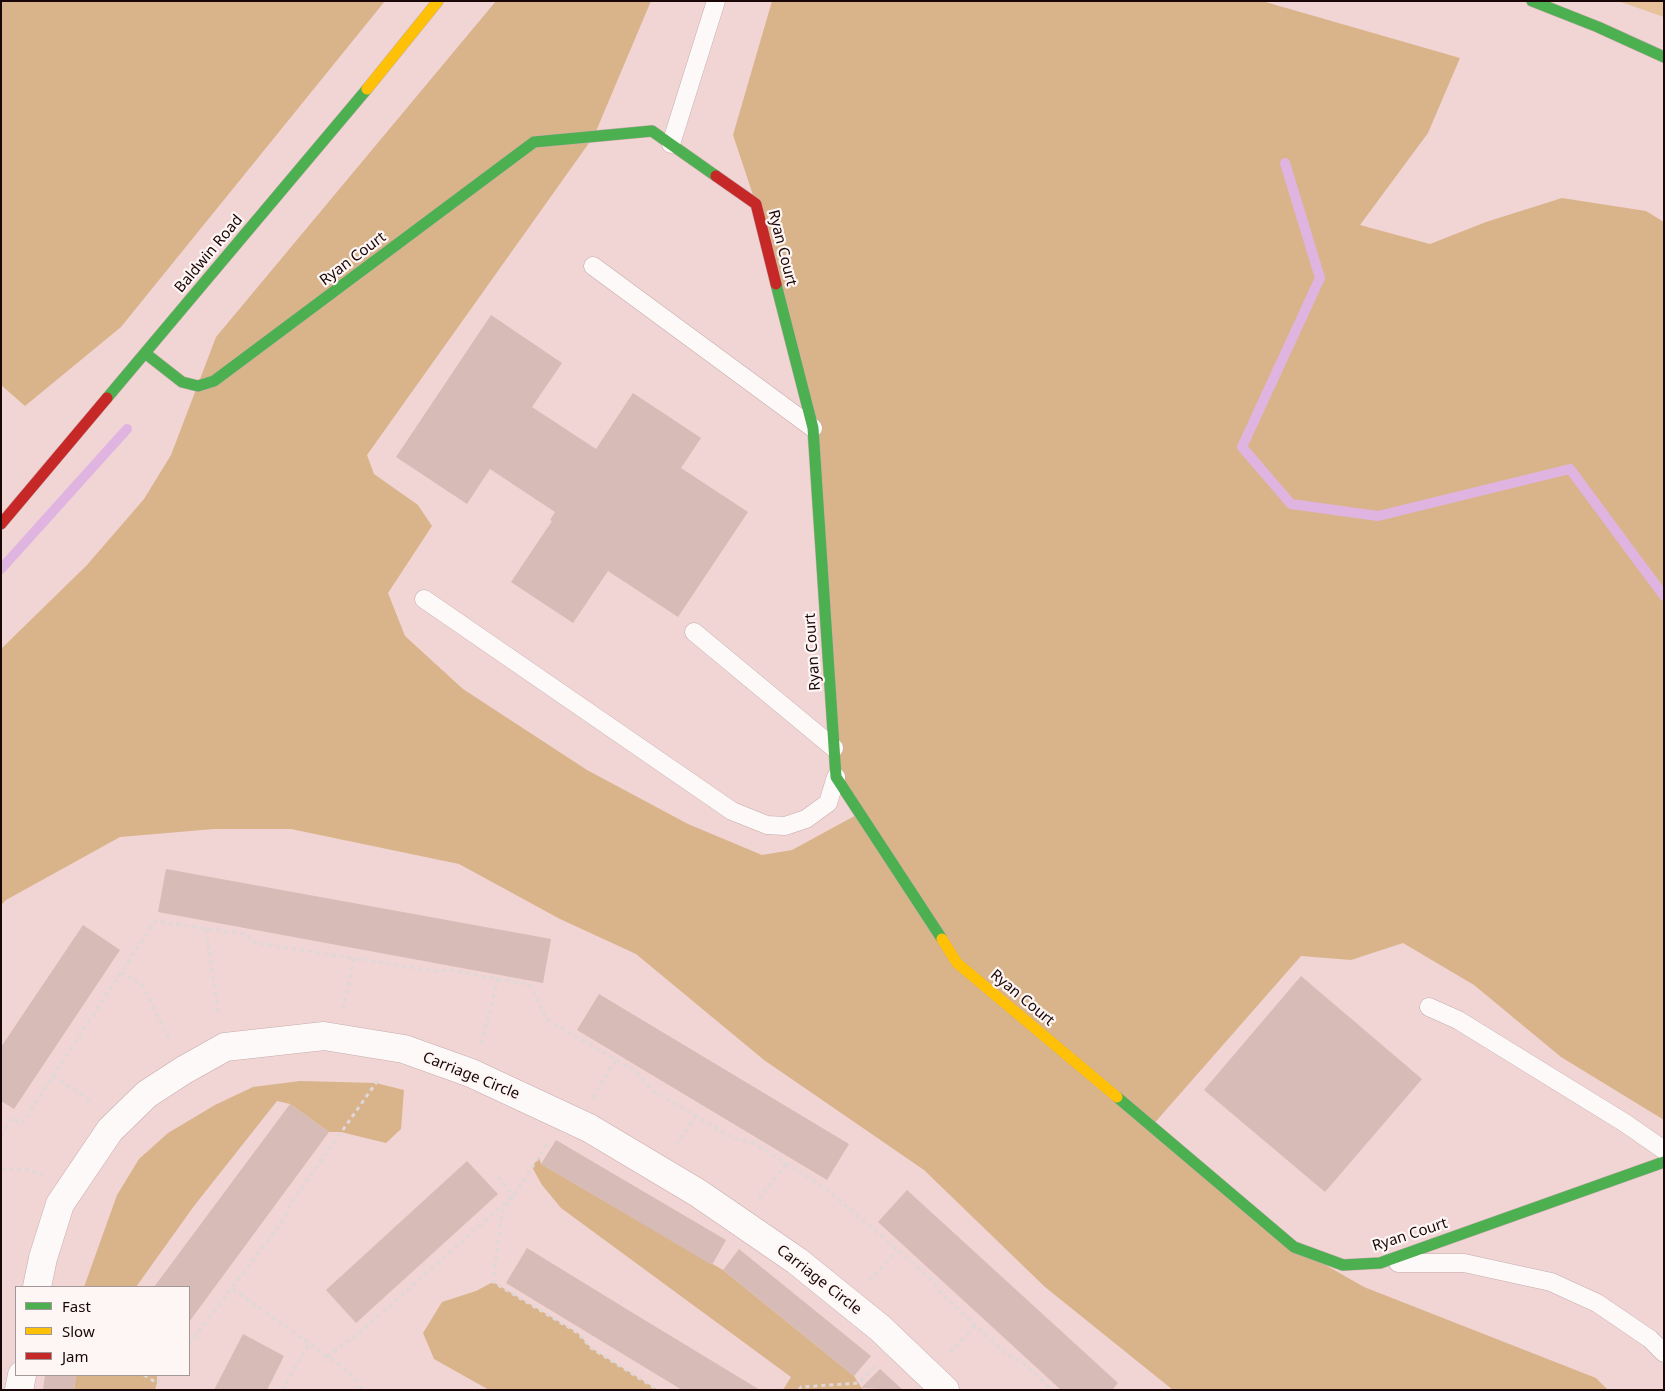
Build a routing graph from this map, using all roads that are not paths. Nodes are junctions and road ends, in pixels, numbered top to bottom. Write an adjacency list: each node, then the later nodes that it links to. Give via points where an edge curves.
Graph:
1 (438, 1): 7 (main road, Baldwin Road)
2 (716, 1): 5 (lane)
3 (1532, 1): 4 (main road)
4 (1664, 57)
5 (671, 144): 7 (main road, Ryan Court, via 652,131 534,142 214,382 198,386 182,382); 8 (main road, Ryan Court, via 756,204)
6 (593, 266): 8 (lane)
7 (145, 353): 9 (main road, Baldwin Road)
8 (812, 428): 12 (main road, Ryan Court)
9 (1, 524)
10 (424, 599): 13 (lane, via 732,811 767,825 785,826 806,819 828,803)
11 (694, 632): 12 (lane)
12 (834, 748): 13 (main road, Ryan Court)
13 (836, 777): 17 (main road, Ryan Court, via 957,963 1294,1247 1343,1265)
14 (1429, 1007): 15 (lane, via 1475,1031)
15 (1664, 1150)
16 (1664, 1162): 17 (main road, Ryan Court)
17 (1380, 1263): 19 (lane, via 1464,1263 1550,1282 1598,1303 1650,1339)
18 (37, 1286): 21 (street, Carriage Circle, via 60,1204 110,1130 147,1094 225,1047 324,1036 404,1049 471,1073 597,1132 698,1193 797,1261 880,1328)
19 (1664, 1353)
20 (22, 1376): 22 (street)
21 (937, 1383)
22 (20, 1390)

